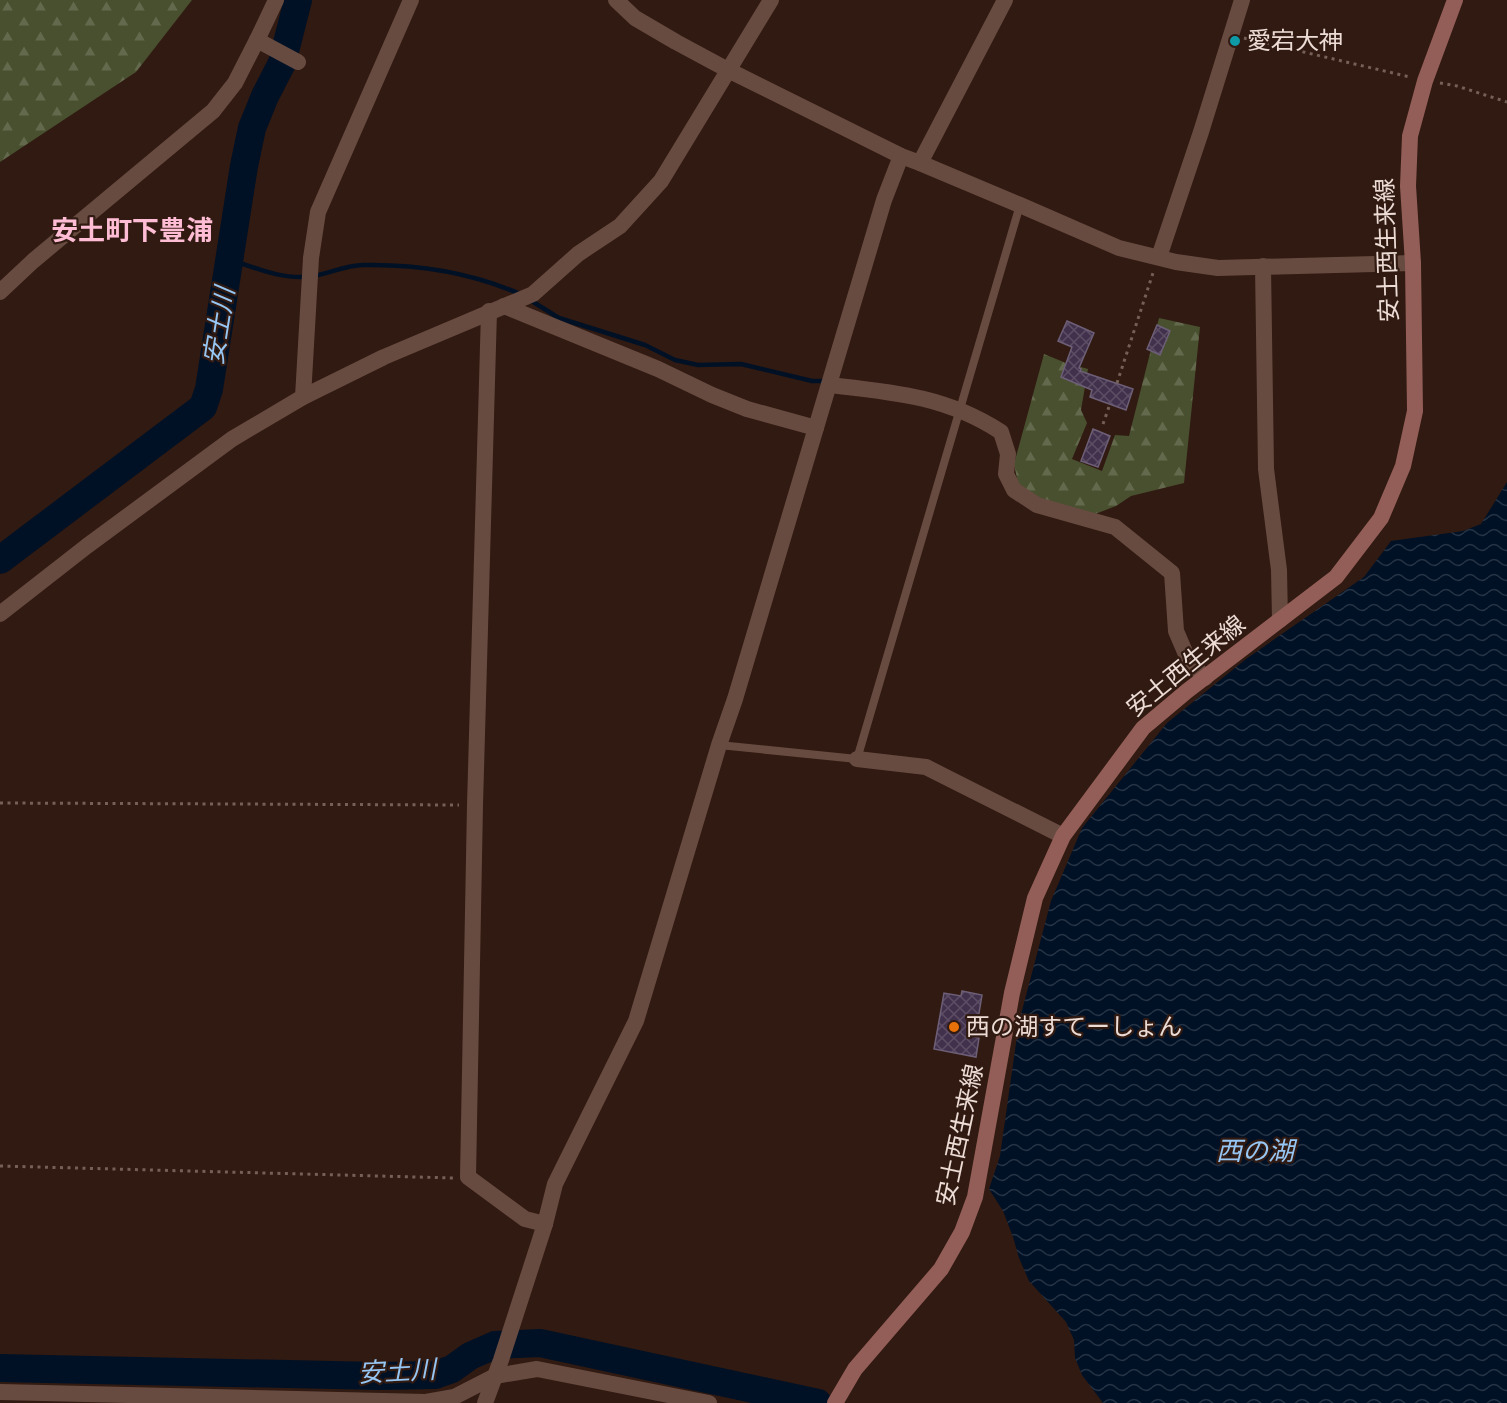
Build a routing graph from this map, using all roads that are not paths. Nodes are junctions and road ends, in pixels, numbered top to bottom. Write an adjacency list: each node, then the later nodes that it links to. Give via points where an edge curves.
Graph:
1 (276, 0): 8 (street)
2 (411, 0): 20 (street, via 318,212 310,266)
3 (616, 0): 10 (street, via 635,18)
4 (771, 0): 10 (street)
5 (1005, 0): 12 (street)
6 (1242, 0): 14 (street)
7 (1455, 0): 15 (main road, 安土西生来線, via 1425,81 1410,136 1408,186)
8 (257, 40): 9 (street); 17 (street, via 235,83 213,111)
9 (298, 62)
10 (728, 70): 11 (street); 18 (street, via 661,181 620,226 578,254 533,294)
11 (901, 156): 12 (street); 19 (street, via 884,200)
12 (920, 163): 13 (street)
13 (1020, 205): 14 (street, via 1119,248); 21 (lane)
14 (1159, 257): 16 (street, via 1218,268)
15 (1413, 263): 16 (street); 24 (main road, 安土西生来線, via 1415,411 1403,466 1381,518 1336,578)
16 (1263, 267): 24 (street, via 1266,469 1279,570)
17 (0, 292)
18 (503, 306): 20 (street, via 384,357); 22 (street, via 747,409); 29 (street, via 476,805 468,1177 525,1219)
19 (829, 385): 21 (street, via 894,392 933,400); 22 (street)
20 (303, 398): 23 (street, via 232,439)
21 (960, 411): 25 (street, via 1001,432 1008,454 1006,474 1014,489 1037,505 1115,527 1172,573 1176,632 1188,659); 27 (lane)
22 (816, 428): 26 (street)
23 (0, 614)
24 (1280, 620): 25 (main road, 安土西生来線)
25 (1205, 678): 28 (main road, 安土西生来線, via 1143,728)
26 (719, 745): 27 (lane); 29 (street, via 636,1021 555,1184)
27 (857, 759): 28 (street, via 926,767)
28 (1063, 836): 32 (main road, 安土西生来線, via 1035,898 1012,993 975,1197 962,1232 941,1269 855,1369)
29 (545, 1224): 30 (street)
30 (498, 1368): 31 (street, via 454,1397 426,1402); 33 (street); 34 (street, via 537,1369)
31 (0, 1392)
32 (839, 1396)
33 (485, 1403)
34 (709, 1403)

